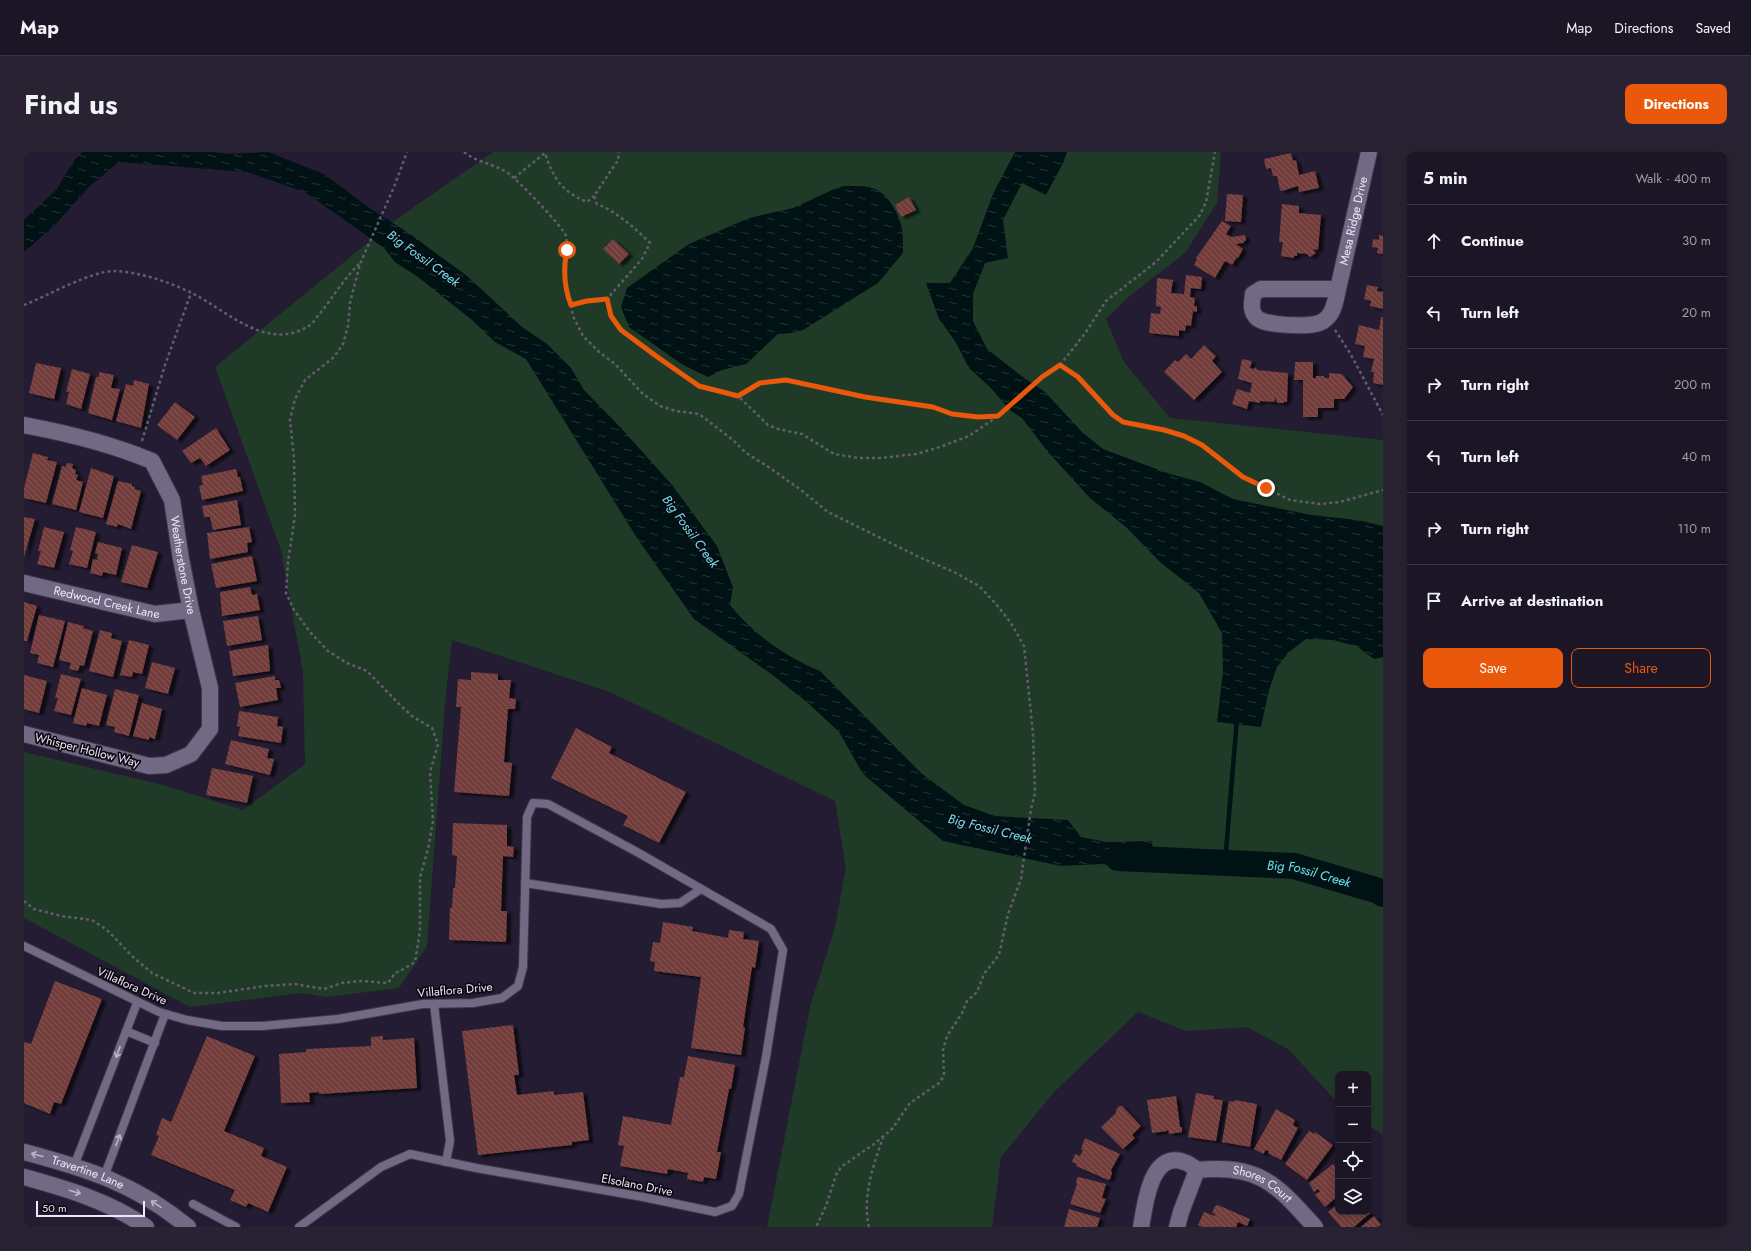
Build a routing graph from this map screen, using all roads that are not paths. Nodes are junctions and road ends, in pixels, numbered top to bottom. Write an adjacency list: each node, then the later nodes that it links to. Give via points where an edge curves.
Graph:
1 (1369, 152): 2 (street, Mesa Ridge Drive)
2 (1338, 289): 2 (street, Mesa Ridge Drive, via 1329,317 1319,324 1263,322 1257,319 1251,309 1253,294 1261,289)
3 (24, 425): 5 (street, Weatherstone Drive, via 46,429 152,461 172,500)
4 (24, 582): 5 (street, Redwood Creek Lane, via 155,614)
5 (191, 610): 7 (street, Weatherstone Drive, via 210,688 210,729 191,754 166,766)
6 (24, 734): 7 (street, Whisper Hollow Way)
7 (149, 766)
8 (525, 883): 9 (lane, via 662,904 680,903); 9 (lane, Villaflora Drive, via 527,817 533,803 548,804); 13 (lane, Villaflora Drive, via 523,967 518,986 502,998 473,1003)
9 (701, 889): 11 (lane, Villaflora Drive, via 771,929)
10 (24, 946): 12 (lane, Villaflora Drive)
11 (783, 950): 18 (lane, Elsolano Drive, via 766,1057 739,1194 732,1206 714,1212)
12 (137, 1003): 14 (lane, Villaflora Drive); 15 (lane)
13 (434, 1004): 14 (lane, Villaflora Drive, via 338,1019 262,1026 222,1026); 18 (lane, via 450,1141)
14 (165, 1014): 16 (lane)
15 (126, 1031): 16 (lane); 19 (lane, one-way to 19)
16 (154, 1043): 22 (lane, one-way to 16)
17 (24, 1152): 19 (street, Travertine Lane, one-way to 17)
18 (446, 1162): 27 (lane, Elsolano Drive, via 410,1154 381,1167)
19 (74, 1166): 22 (street, Travertine Lane)
20 (1197, 1170): 28 (street, via 1184,1162 1173,1161 1157,1170 1150,1183); 29 (street); 30 (street, Shores Court, via 1235,1169 1264,1179 1284,1192)
21 (24, 1177): 24 (street, Travertine Lane, one-way to 24, via 86,1195 127,1214)
22 (104, 1177): 25 (street, Travertine Lane, one-way to 22, via 139,1192)
23 (192, 1204): 26 (lane)
24 (146, 1227)
25 (188, 1227)
26 (236, 1227)
27 (299, 1227)
28 (1141, 1227)
29 (1177, 1227)
30 (1315, 1227)

